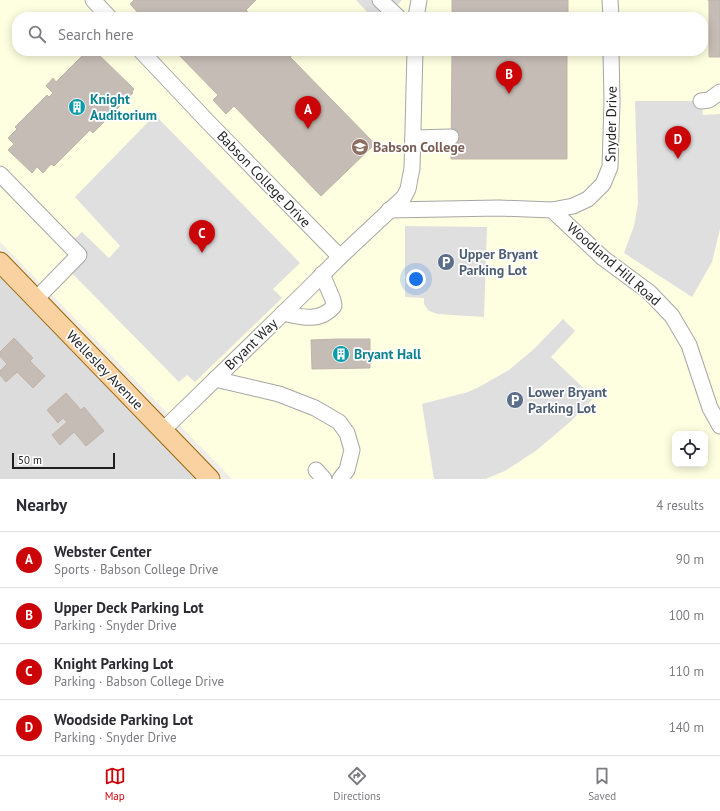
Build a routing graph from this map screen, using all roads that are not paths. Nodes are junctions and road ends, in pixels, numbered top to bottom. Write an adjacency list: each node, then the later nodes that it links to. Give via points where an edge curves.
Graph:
1 (93, 0): 5 (street)
2 (380, 0): 6 (street)
3 (419, 0): 7 (street)
4 (610, 0): 8 (street)
5 (104, 12)
6 (393, 12)
7 (417, 12)
8 (611, 12)
9 (146, 56): 19 (street, Babson College Drive)
10 (415, 56): 15 (street)
11 (611, 56): 18 (street, Snyder Drive, via 610,167 603,184 588,199 573,206)
12 (720, 92): 13 (street, via 709,100)
13 (701, 101)
14 (452, 137): 15 (street)
15 (413, 138): 17 (street, via 408,189)
16 (0, 174): 22 (street, via 79,255)
17 (389, 210): 18 (street); 19 (street)
18 (552, 210): 25 (street, Woodland Hill Road, via 603,258 649,292 672,316 689,346 710,408)
19 (340, 257): 21 (street, Bryant Way)
20 (0, 262): 22 (main road, Wellesley Avenue)
21 (322, 274): 23 (street, Bryant Way); 23 (street, via 333,300 334,306 330,310 319,317)
22 (36, 299): 26 (main road, Wellesley Avenue)
23 (283, 313): 24 (street, Bryant Way)
24 (215, 378): 26 (street, Bryant Way); 28 (street, via 279,394 315,408 339,422 347,433 352,450 346,470)
25 (720, 426)
26 (163, 430): 27 (main road, Wellesley Avenue)
27 (210, 479)
28 (340, 479)

